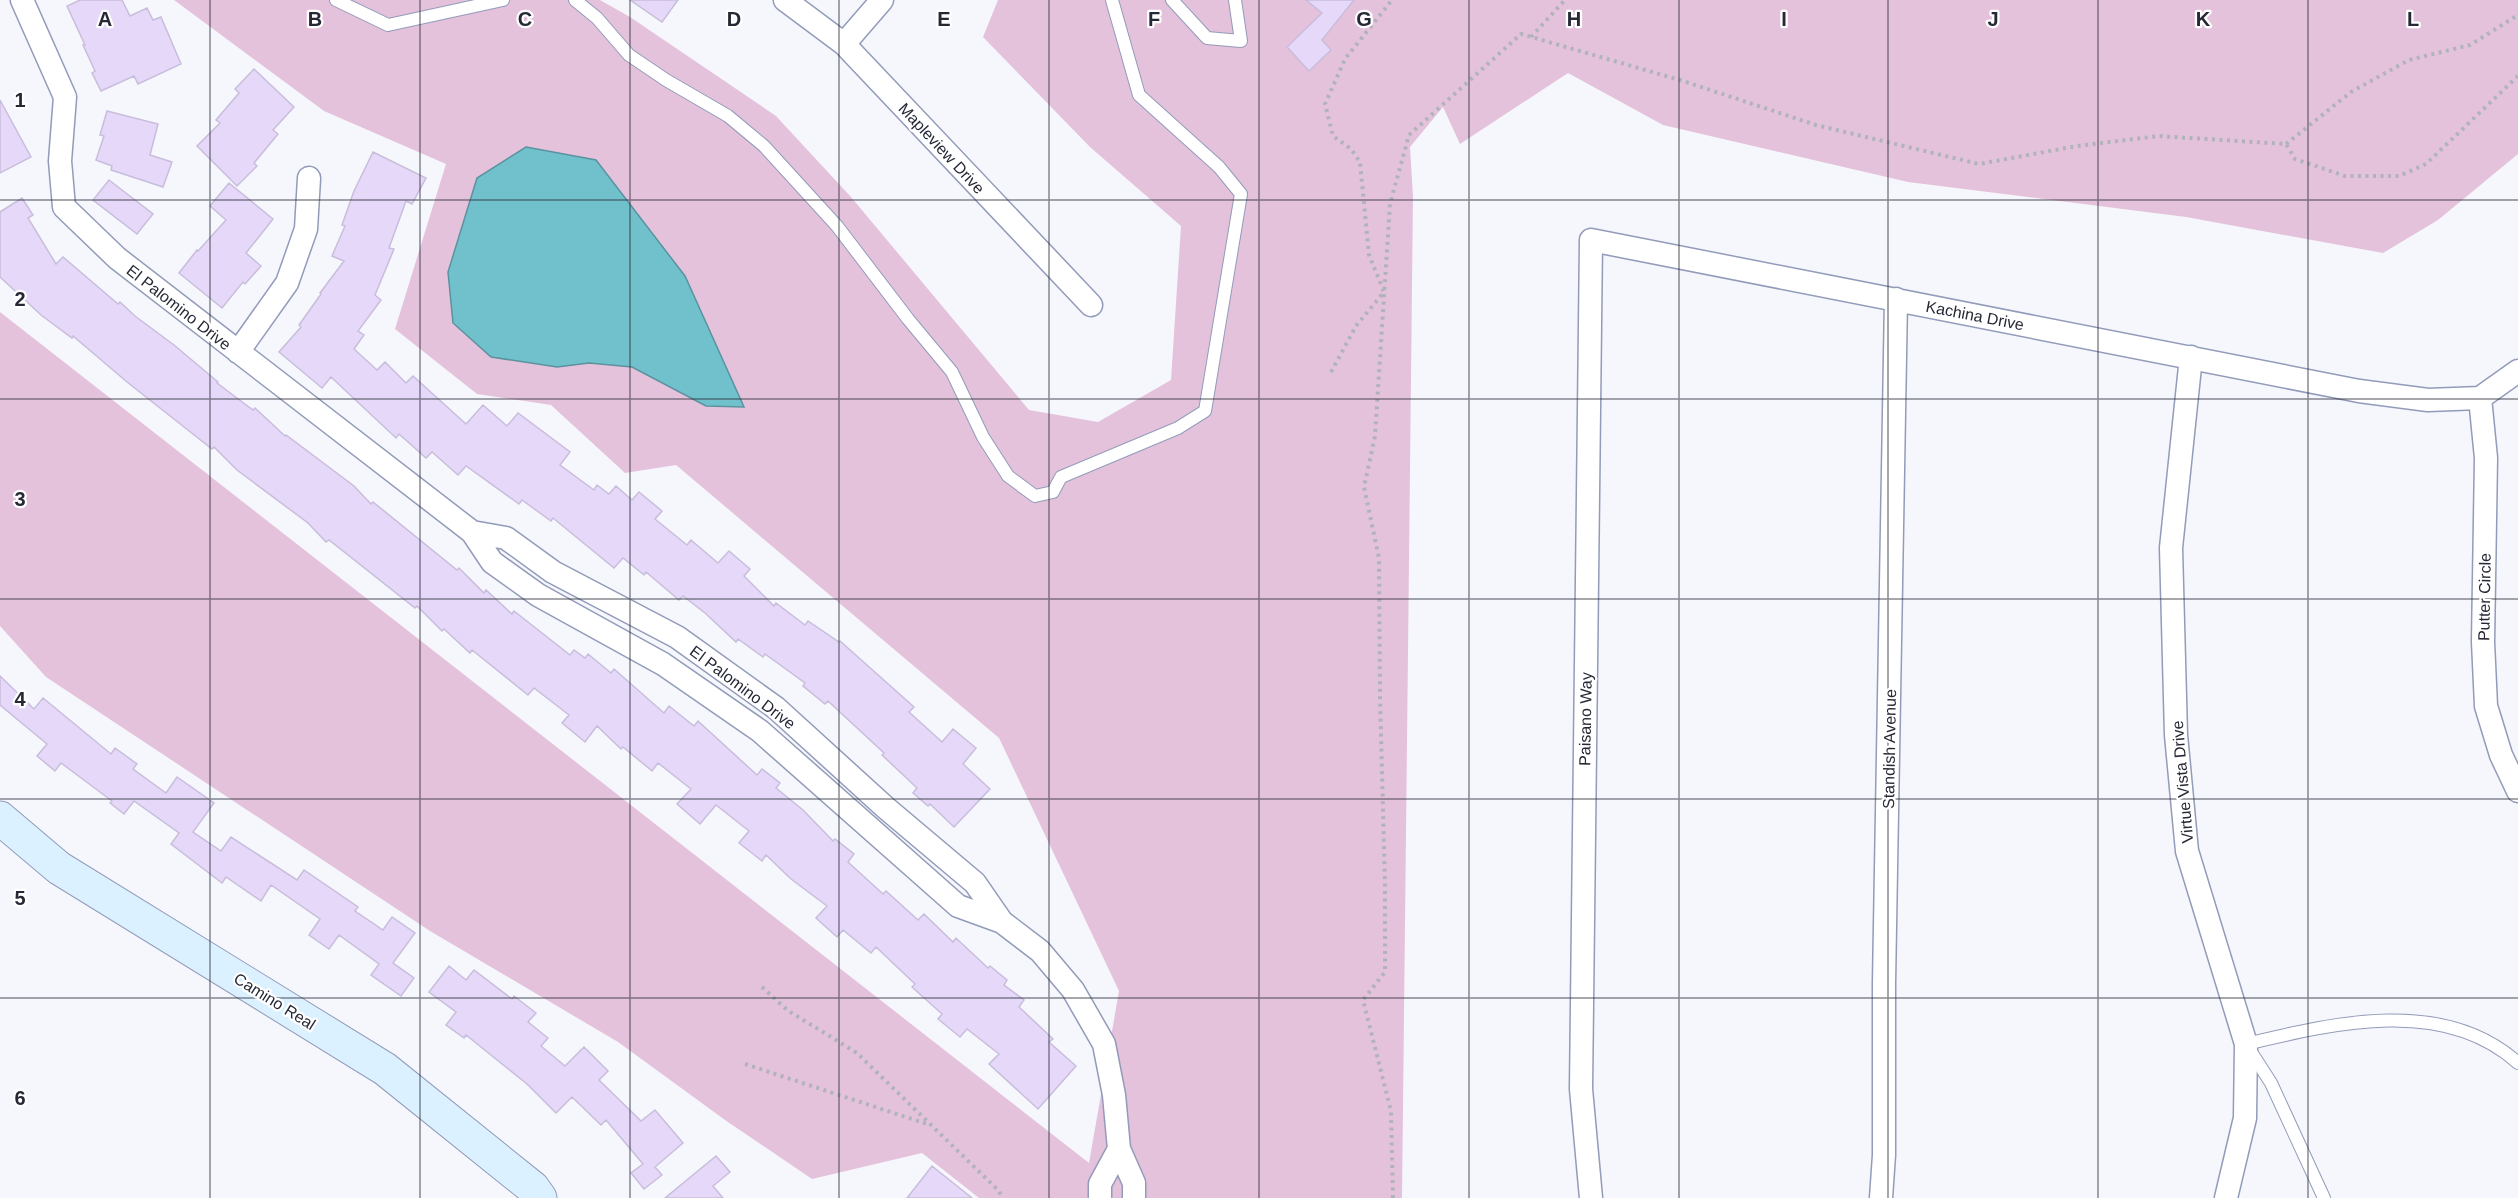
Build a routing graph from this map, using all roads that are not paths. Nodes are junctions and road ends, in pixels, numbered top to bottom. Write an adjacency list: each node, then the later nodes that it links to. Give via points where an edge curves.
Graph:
1 (22, 0): 15 (street, El Palomino Drive, via 65,97 60,161 64,207 117,258)
2 (336, 0): 3 (lane, via 388,25)
3 (503, 0)
4 (575, 0): 7 (lane, via 597,18 629,55 728,116 764,146 837,226 952,372 982,437 1008,476 1035,496 1053,492 1061,477 1178,428 1206,411 1227,290 1241,194 1219,167 1139,95)
5 (785, 0): 10 (street, Mapleview Drive)
6 (882, 0): 10 (street)
7 (1112, 0)
8 (1172, 0): 9 (lane, via 1207,38 1241,41)
9 (1234, 0)
10 (844, 44): 14 (street, Mapleview Drive)
11 (309, 178): 15 (street, via 306,230 286,284)
12 (1591, 240): 13 (street, Kachina Drive); 27 (street, Paisano Way, via 1581,1089)
13 (1896, 299): 16 (street, Kachina Drive); 28 (street, Standish Avenue)
14 (1091, 305)
15 (238, 352): 23 (street, El Palomino Drive, via 472,532 492,562 538,595 663,664 760,731 958,906 1002,922 1047,959 1073,990 1104,1044)
16 (2191, 357): 18 (street, Kachina Drive, via 2360,391 2428,400); 21 (street, Virtue Vista Drive, via 2171,548 2176,735 2187,851)
17 (2518, 371): 18 (street)
18 (2480, 398): 19 (street, Putter Circle, via 2486,458 2486,706 2501,755)
19 (2518, 791)
20 (0, 818): 24 (main road, Camino Real, via 59,868 385,1070 533,1188)
21 (2246, 1044): 22 (lane, via 2361,1023 2420,1020 2481,1037); 29 (street, Virtue Vista Drive, via 2245,1118); 30 (lane, via 2271,1083)
22 (2518, 1063)
23 (1119, 1149): 25 (street, via 1100,1184); 26 (street, El Palomino Drive, via 1134,1183)
24 (540, 1198)
25 (1100, 1198)
26 (1134, 1198)
27 (1591, 1198)
28 (1881, 1198)
29 (2226, 1198)
30 (2324, 1198)

